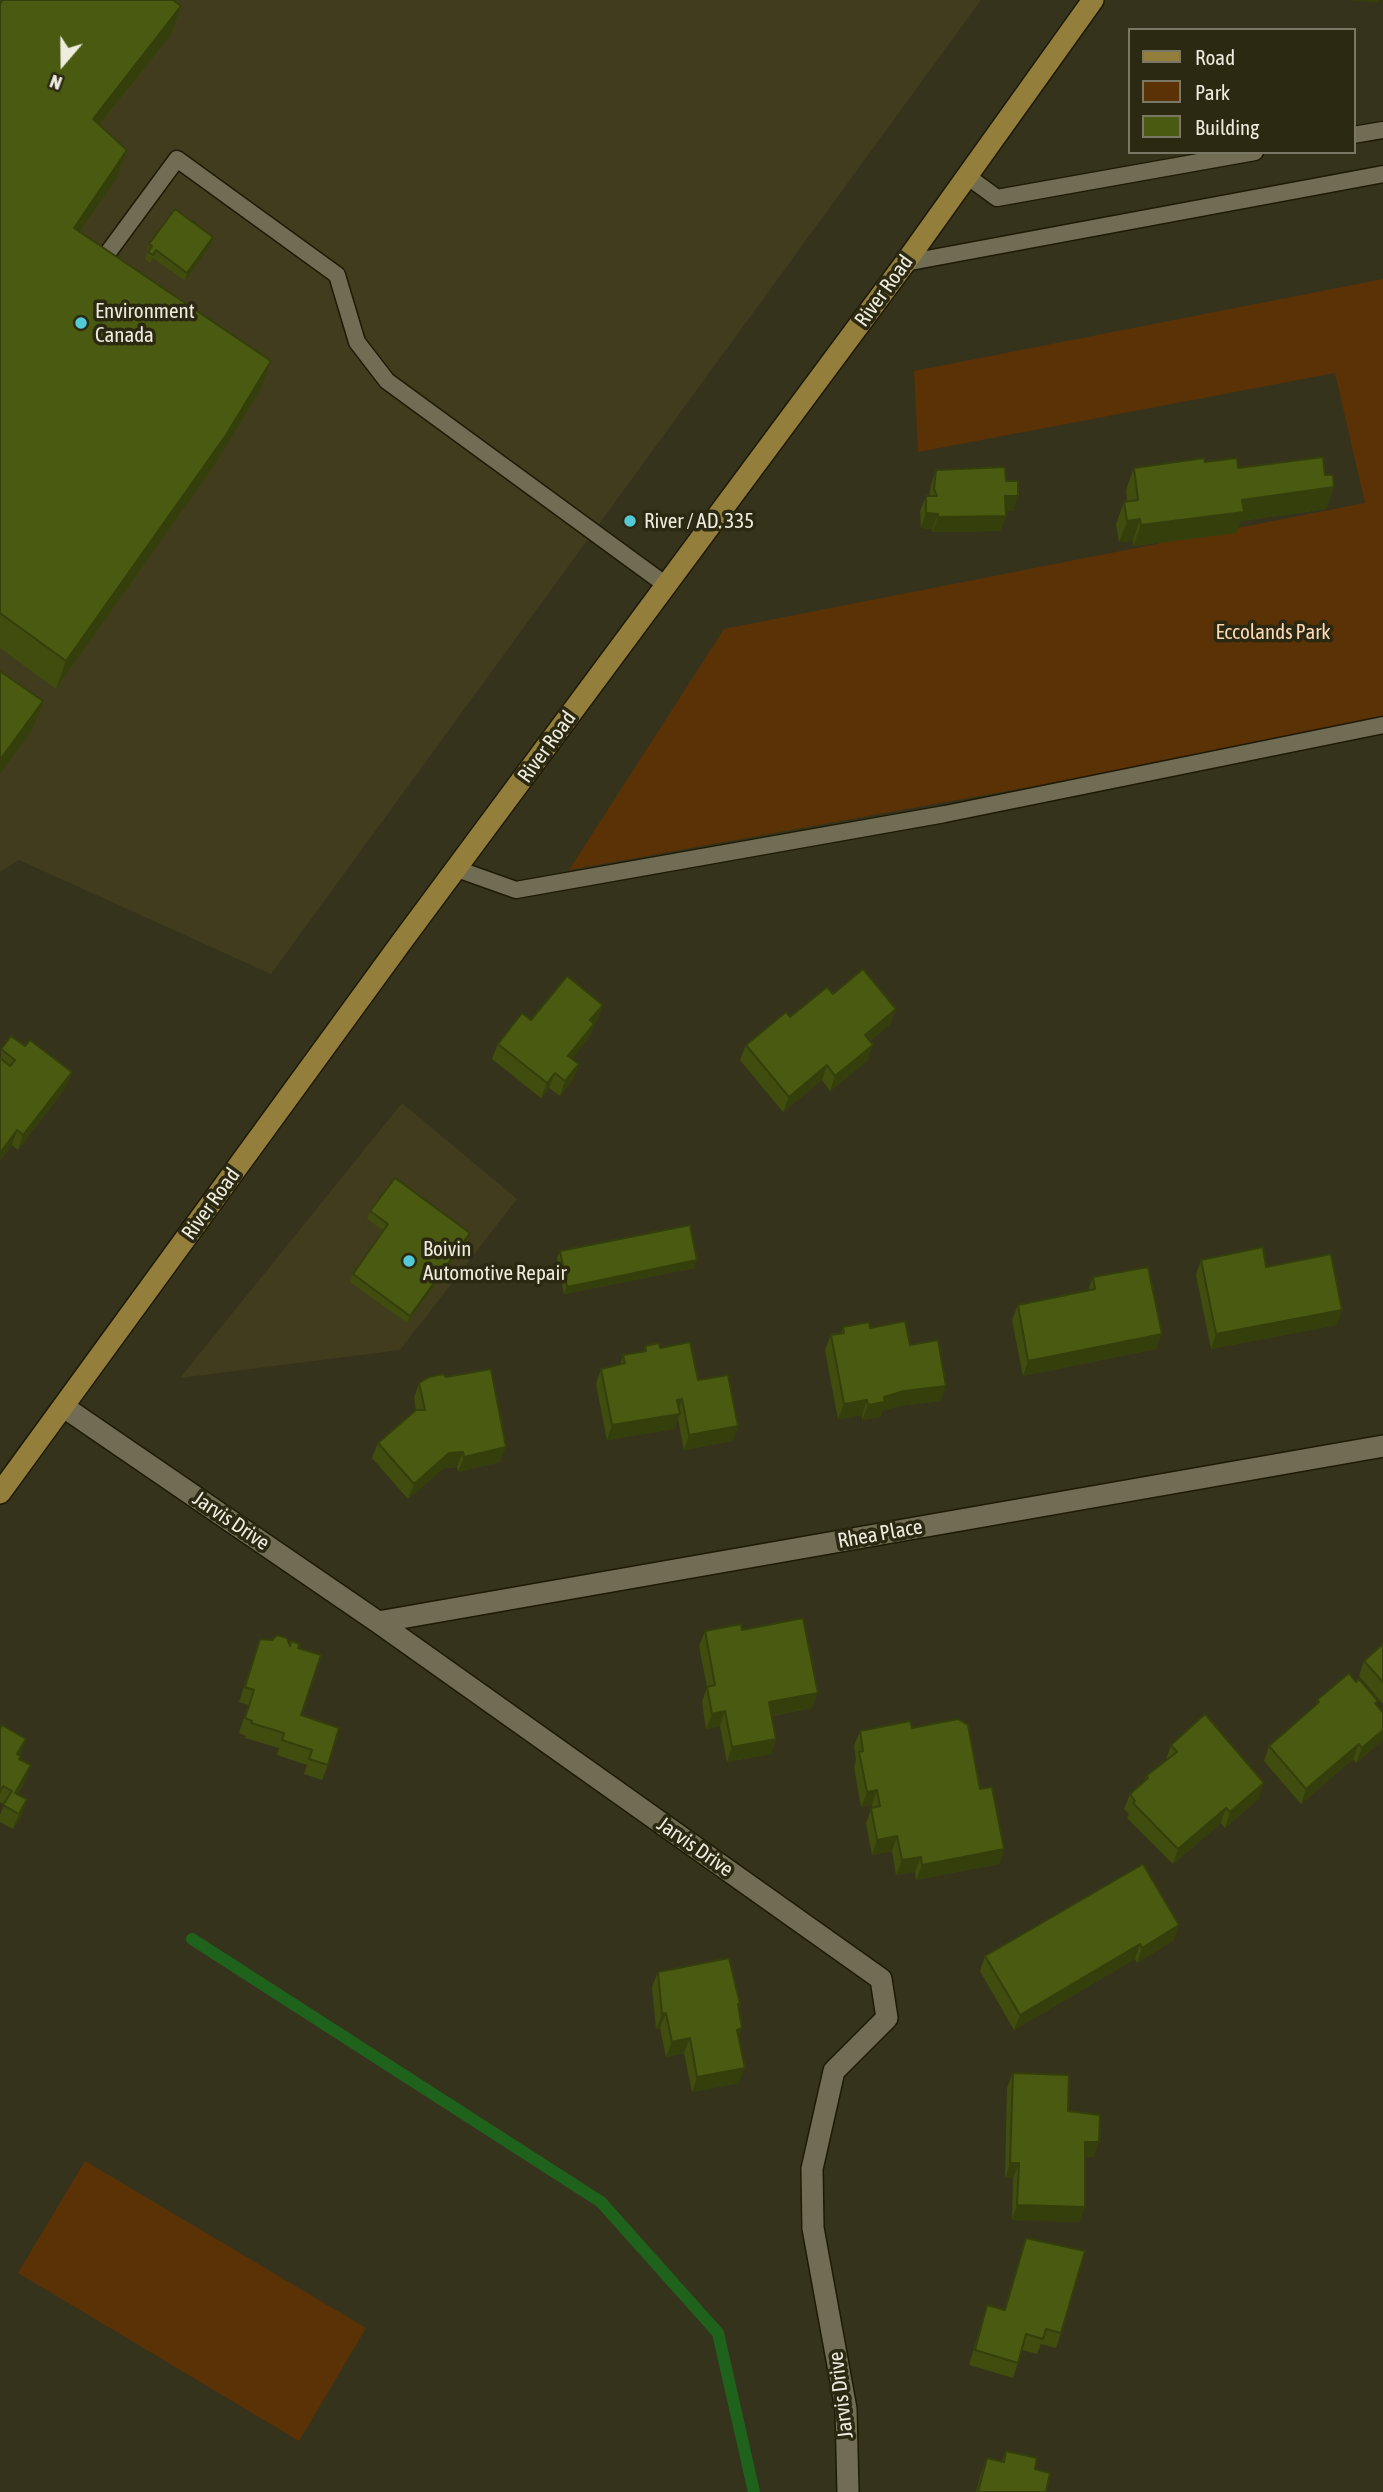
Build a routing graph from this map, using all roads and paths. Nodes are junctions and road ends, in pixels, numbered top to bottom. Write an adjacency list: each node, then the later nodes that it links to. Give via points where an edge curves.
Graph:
1 (1093, 0): 6 (main road, River Road)
2 (1383, 130): 3 (lane)
3 (1355, 135)
4 (1244, 154): 6 (lane, via 997,198)
5 (1383, 174): 8 (lane)
6 (967, 176): 8 (main road, River Road)
7 (107, 254): 9 (lane, via 177,159 337,275 357,342 387,381)
8 (905, 263): 9 (main road, River Road)
9 (666, 585): 11 (main road, River Road)
10 (1383, 725): 11 (lane, via 945,814 516,890)
11 (457, 869): 12 (main road, River Road)
12 (64, 1407): 14 (main road, River Road); 15 (street, Jarvis Drive)
13 (1383, 1446): 15 (street, Rhea Place)
14 (0, 1493)
15 (378, 1622): 16 (street, Jarvis Drive, via 881,1979 887,2018 834,2071 812,2169 813,2228 846,2409)
16 (848, 2492)

